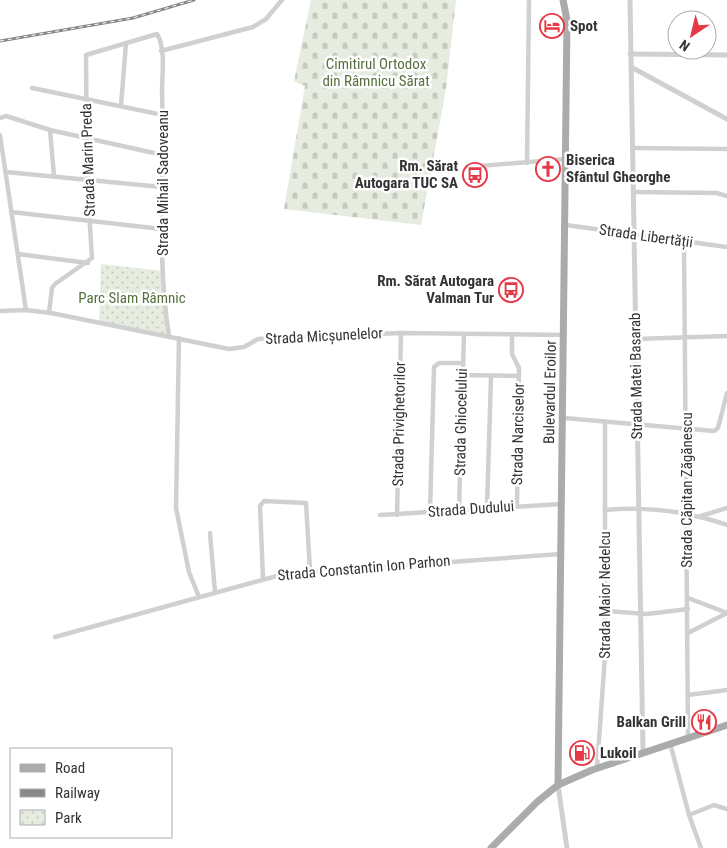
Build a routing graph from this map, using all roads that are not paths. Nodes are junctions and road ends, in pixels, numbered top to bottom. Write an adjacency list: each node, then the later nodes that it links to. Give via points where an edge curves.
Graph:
1 (282, 0): 6 (street, via 266,19 253,27)
2 (529, 0): 23 (street)
3 (563, 0): 22 (main road, Bulevardul Eroilor, via 567,20)
4 (630, 0): 7 (street, Strada Matei Basarab)
5 (126, 43): 6 (street, Strada Mihail Sadoveanu, via 154,34 159,37); 11 (street, Strada Marin Preda, via 86,56); 12 (street)
6 (161, 52): 13 (street, Strada Mihail Sadoveanu)
7 (630, 54): 8 (street); 9 (street, Strada Matei Basarab)
8 (727, 55)
9 (631, 66): 15 (street); 19 (street, Strada Matei Basarab)
10 (32, 88): 11 (street)
11 (86, 99): 12 (street); 18 (street, Strada Marin Preda)
12 (121, 106): 13 (street)
13 (163, 115): 21 (street, Strada Mihail Sadoveanu)
14 (0, 118): 16 (street, via 6,116)
15 (727, 119)
16 (50, 130): 18 (street); 26 (street)
17 (0, 135): 25 (street)
18 (86, 139): 21 (street); 27 (street, Strada Marin Preda)
19 (634, 148): 20 (street); 29 (street, Strada Matei Basarab)
20 (727, 149)
21 (163, 155): 28 (street, Strada Mihail Sadoveanu)
22 (565, 159): 23 (street); 33 (main road, Bulevardul Eroilor)
23 (527, 163): 24 (street)
24 (467, 167)
25 (6, 172): 26 (street); 31 (street)
26 (54, 176): 27 (street)
27 (87, 179): 28 (street); 32 (street, Strada Marin Preda)
28 (162, 187): 34 (street, Strada Mihail Sadoveanu)
29 (634, 192): 30 (street, via 717,193); 35 (street, Strada Matei Basarab)
30 (727, 196)
31 (11, 212): 32 (street); 38 (street)
32 (89, 221): 34 (street); 39 (street, Strada Marin Preda, via 92,258)
33 (566, 225): 35 (street, Strada Libertății); 46 (main road, Bulevardul Eroilor)
34 (162, 229): 47 (street, Strada Mihail Sadoveanu, via 164,303)
35 (634, 234): 36 (street, Strada Libertății); 51 (street, Strada Matei Basarab)
36 (684, 242): 37 (street, Strada Libertății); 50 (street, Strada Căpitan Zăgănescu)
37 (727, 246)
38 (18, 254): 39 (street); 40 (street)
39 (88, 263): 42 (street, via 55,284)
40 (26, 310): 41 (street, Strada Micșunelelor); 42 (street, Strada Micșunelelor)
41 (0, 311)
42 (49, 313): 47 (street, Strada Micșunelelor)
43 (402, 333): 44 (street, Strada Micșunelelor); 49 (street, Strada Micșunelelor, via 258,339 238,349); 70 (street, Strada Privighetorilor)
44 (464, 334): 45 (street, Strada Micșunelelor); 52 (street, Strada Ghiocelului)
45 (512, 334): 46 (street, Strada Micșunelelor); 55 (street, Strada Narciselor, via 512,354)
46 (565, 335): 57 (main road, Bulevardul Eroilor)
47 (169, 336): 49 (street, Strada Micșunelelor)
48 (727, 336): 50 (street)
49 (180, 338): 79 (street, via 176,508 192,584)
50 (685, 338): 51 (street); 60 (street, Strada Căpitan Zăgănescu)
51 (635, 339): 59 (street, Strada Matei Basarab)
52 (462, 363): 53 (street, Strada Ghiocelului); 68 (street, via 434,366)
53 (462, 375): 54 (street); 66 (street, Strada Ghiocelului)
54 (491, 376): 55 (street); 63 (street)
55 (519, 376): 62 (street, Strada Narciselor)
56 (727, 393): 60 (street, via 716,430)
57 (564, 418): 58 (street); 61 (main road, Bulevardul Eroilor)
58 (605, 422): 59 (street); 67 (street, Strada Maior Nedelcu)
59 (638, 425): 60 (street); 65 (street, Strada Matei Basarab)
60 (687, 429): 69 (street, Strada Căpitan Zăgănescu)
61 (562, 504): 62 (street, Strada Dudului); 75 (main road, Bulevardul Eroilor)
62 (517, 506): 63 (street, Strada Dudului)
63 (487, 508): 66 (street, Strada Dudului)
64 (727, 508): 72 (street)
65 (639, 509): 67 (street); 69 (street); 84 (street, Strada Matei Basarab)
66 (459, 510): 68 (street, Strada Dudului)
67 (606, 510): 82 (street, Strada Maior Nedelcu)
68 (430, 512): 70 (street, Strada Dudului)
69 (687, 512): 72 (street); 80 (street, Strada Căpitan Zăgănescu)
70 (397, 514): 71 (street, Strada Dudului)
71 (380, 515)
72 (700, 516): 73 (street)
73 (727, 525)
74 (210, 532): 78 (street)
75 (561, 554): 76 (street, Strada Constantin Ion Parhon); 94 (main road, Bulevardul Eroilor)
76 (310, 570): 77 (street, Strada Constantin Ion Parhon); 77 (street, via 306,503 264,501 260,506)
77 (263, 578): 78 (street, Strada Constantin Ion Parhon)
78 (215, 592): 79 (street, Strada Constantin Ion Parhon)
79 (199, 597): 86 (street, Strada Constantin Ion Parhon)
80 (688, 598): 81 (street, Strada Căpitan Zăgănescu); 83 (street)
81 (688, 608): 84 (street); 85 (street, Strada Căpitan Zăgănescu)
82 (606, 611): 84 (street); 93 (street, Strada Maior Nedelcu, via 606,656)
83 (727, 613): 85 (street)
84 (641, 614): 92 (street, Strada Matei Basarab)
85 (688, 633): 88 (street, Strada Căpitan Zăgănescu)
86 (55, 637)
87 (727, 690): 88 (street)
88 (688, 695): 90 (street, Strada Căpitan Zăgănescu)
89 (727, 725): 90 (main road)
90 (688, 737): 91 (main road)
91 (670, 743): 92 (main road); 96 (street)
92 (643, 752): 93 (main road)
93 (597, 768): 94 (main road)
94 (558, 785): 97 (main road); 98 (street)
95 (727, 809): 96 (street, via 714,805)
96 (689, 815): 99 (street)
97 (491, 848)
98 (568, 848)
99 (700, 848)

